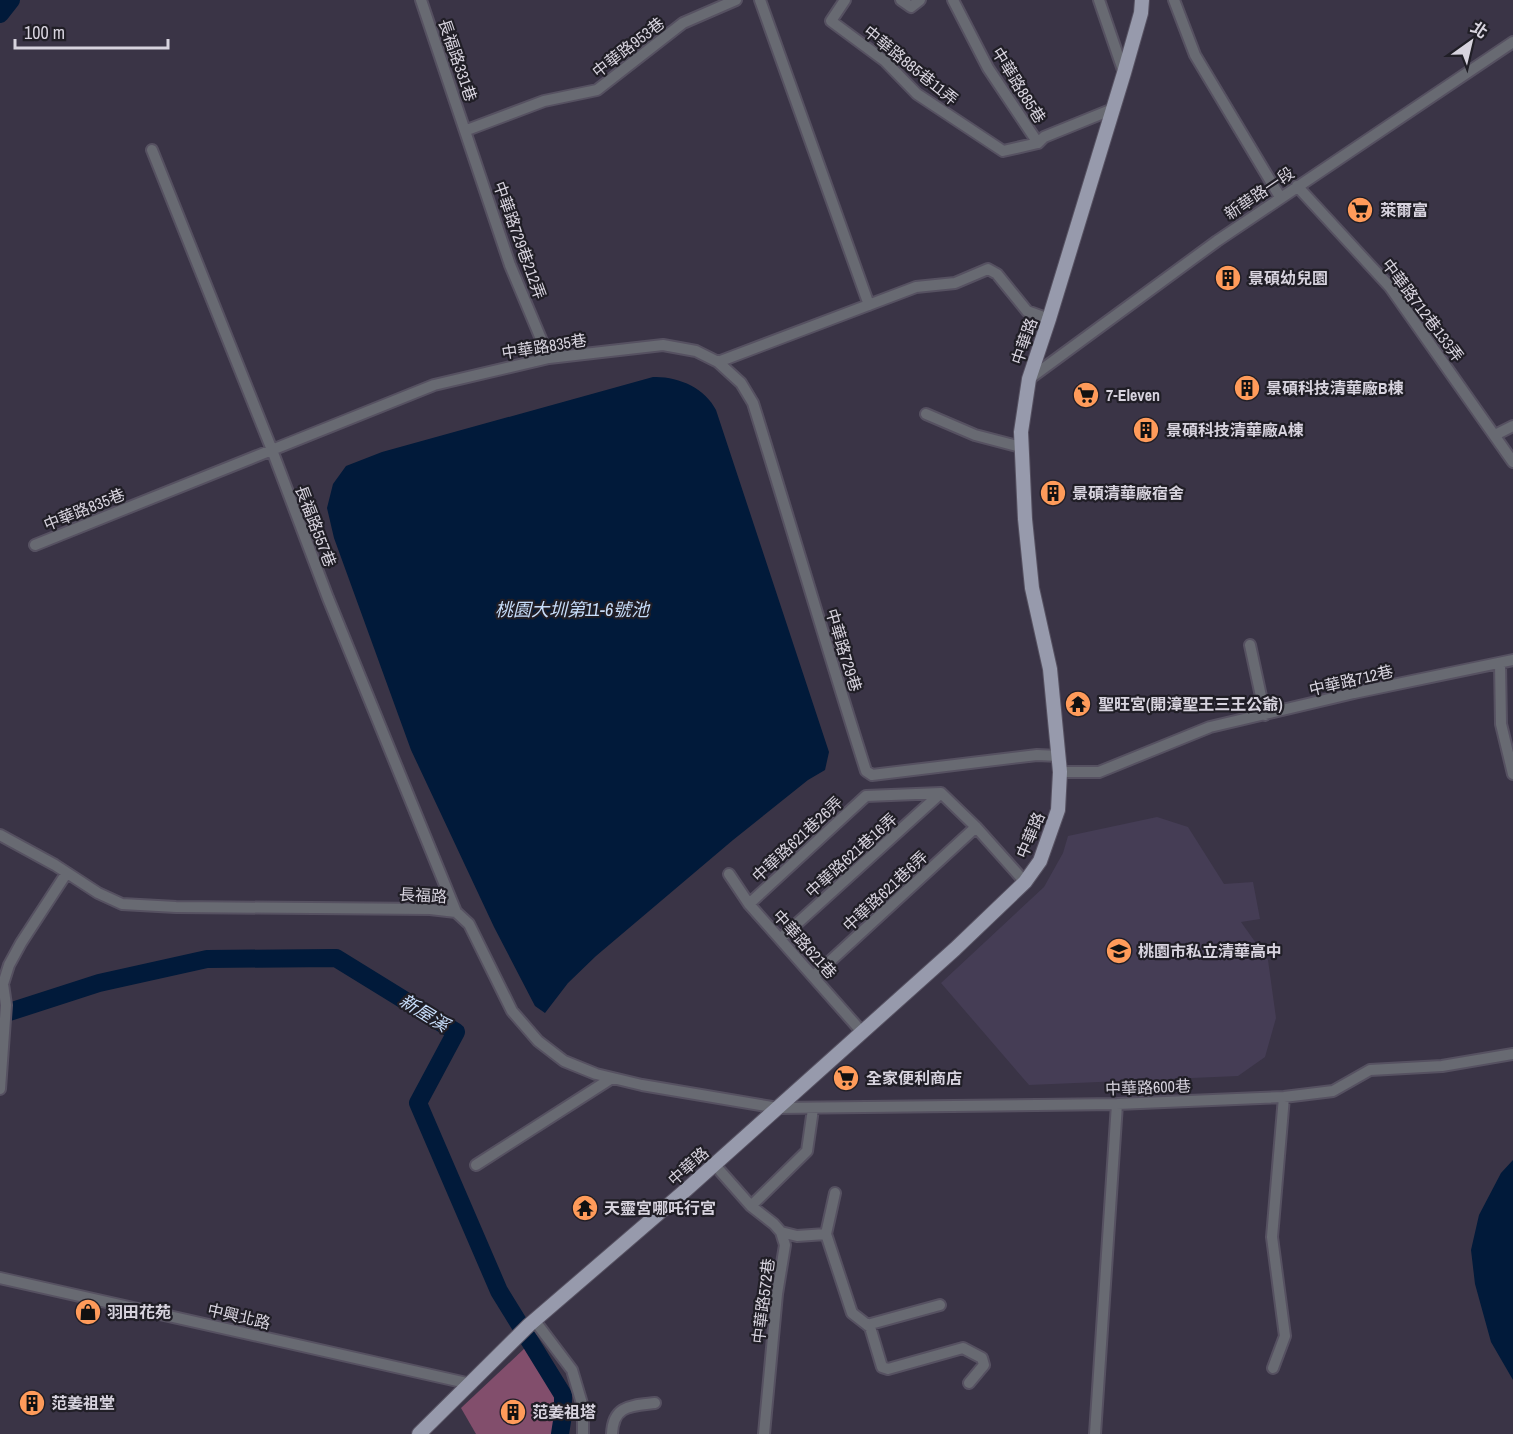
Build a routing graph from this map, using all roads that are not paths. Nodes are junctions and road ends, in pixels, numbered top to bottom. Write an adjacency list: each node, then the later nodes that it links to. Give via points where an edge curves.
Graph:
1 (421, 0): 14 (street, 長福路331巷)
2 (736, 0): 14 (street, 中華路953巷, via 683,23 597,90 544,101)
3 (760, 0): 19 (street)
4 (845, 0): 15 (street, 中華路885巷11弄, via 831,21 885,61 917,94 1003,151)
5 (901, 0): 10 (street)
6 (953, 0): 15 (street, 中華路885巷, via 988,68)
7 (1099, 0): 12 (street)
8 (1142, 0): 12 (main road, 中華路, via 1142,13)
9 (1174, 0): 18 (street, via 1195,55)
10 (916, 3)
11 (1513, 42): 17 (street, 新華路一段)
12 (1124, 73): 13 (main road, 中華路)
13 (1113, 109): 15 (street, 中華路885巷); 20 (main road, 中華路)
14 (466, 130): 21 (street, 中華路729巷212弄, via 510,265)
15 (1038, 143)
16 (152, 150): 28 (street, 長福路557巷)
17 (1297, 186): 18 (street, 新華路一段); 26 (street, 中華路712巷133弄, via 1390,287)
18 (1280, 197): 23 (street, 新華路一段)
19 (869, 305): 20 (street, via 916,287 955,283 988,270 997,274 1027,311); 22 (street)
20 (1049, 319): 23 (main road, 中華路)
21 (549, 358): 22 (street, 中華路835巷, via 663,345 696,351); 28 (street, 中華路835巷, via 425,387)
22 (718, 362): 35 (street, 中華路729巷, via 741,383 753,403 866,771 872,775 1037,755)
23 (1029, 379): 27 (main road, 中華路)
24 (926, 414): 27 (street, via 975,435)
25 (1513, 426): 26 (street)
26 (1495, 435): 29 (street, 中華路712巷133弄)
27 (1021, 447): 35 (main road, 中華路, via 1032,588 1050,669)
28 (272, 450): 30 (street, 中華路835巷); 45 (street, 長福路557巷)
29 (1513, 462)
30 (35, 545)
31 (1250, 645): 34 (street)
32 (1513, 660): 33 (street, 中華路712巷)
33 (1500, 663): 34 (street, 中華路712巷); 37 (street, via 1501,724)
34 (1265, 715): 36 (street, 中華路712巷, via 1210,727 1100,772)
35 (1059, 756): 36 (main road, 中華路)
36 (1060, 772): 43 (main road, 中華路, via 1059,810 1040,861)
37 (1513, 774)
38 (941, 793): 39 (street); 44 (street, 中華路621巷26弄, via 866,796); 46 (street, 中華路621巷16弄)
39 (976, 827): 43 (street); 47 (street, 中華路621巷6弄)
40 (0, 835): 41 (street, 長福路)
41 (66, 874): 45 (street, 長福路, via 122,904); 51 (street, via 21,943 3,984 6,1005)
42 (729, 874): 44 (street, 中華路621巷)
43 (1025, 882): 48 (main road, 中華路)
44 (749, 904): 46 (street, 中華路621巷)
45 (456, 912): 50 (street, 長福路, via 475,933 512,1011 538,1041 564,1061)
46 (780, 939): 47 (street, 中華路621巷)
47 (814, 976): 48 (street, 中華路621巷)
48 (862, 1032): 54 (main road, 中華路)
49 (1513, 1054): 52 (street, 中華路600巷, via 1442,1066 1370,1070 1333,1091)
50 (612, 1078): 54 (street, 長福路); 57 (street)
51 (0, 1089)
52 (1284, 1097): 53 (street, 中華路600巷); 66 (street, via 1272,1237 1286,1336)
53 (1117, 1104): 55 (street, 中華路600巷); 74 (street)
54 (778, 1108): 55 (street, 中華路600巷); 56 (main road, 中華路)
55 (813, 1109): 59 (street, via 807,1151)
56 (714, 1164): 59 (street); 64 (main road, 中華路)
57 (476, 1165)
58 (835, 1193): 61 (street)
59 (751, 1206): 60 (street)
60 (781, 1233): 61 (street); 73 (street, 中華路572巷, via 785,1245)
61 (826, 1234): 65 (street, via 852,1313)
62 (0, 1278): 68 (street, 中興北路)
63 (940, 1305): 65 (street)
64 (532, 1323): 68 (main road, 中華路); 71 (street, via 572,1370 583,1407)
65 (867, 1325): 67 (street, via 873,1332 882,1367 888,1369 963,1348 982,1358 984,1365)
66 (1273, 1368)
67 (969, 1383)
68 (471, 1384): 70 (main road, 中華路)
69 (655, 1403): 72 (street, via 619,1412)
70 (418, 1434)
71 (583, 1434)
72 (612, 1434)
73 (764, 1434)
74 (1095, 1434)

